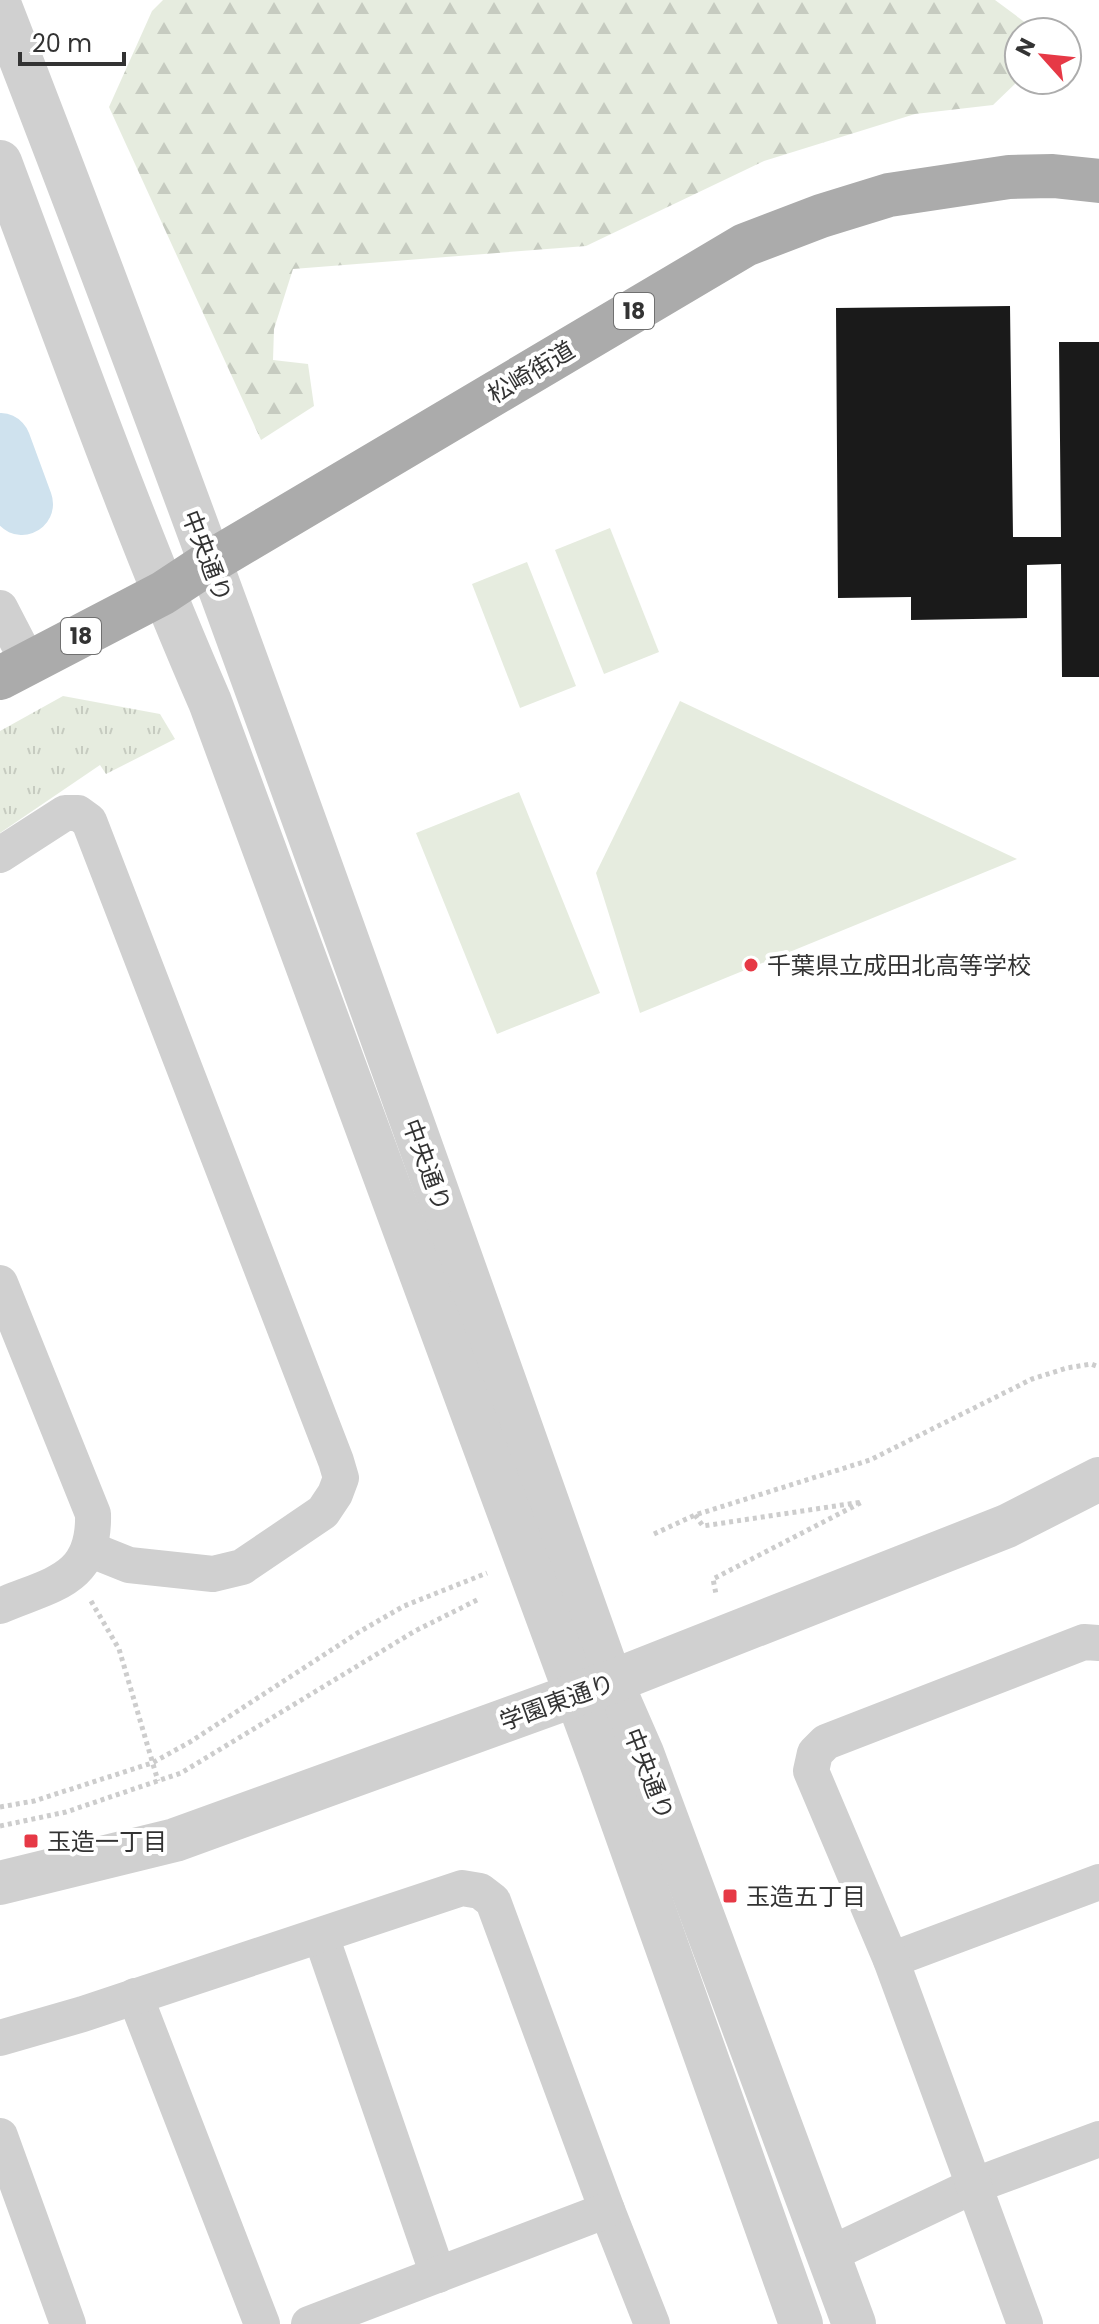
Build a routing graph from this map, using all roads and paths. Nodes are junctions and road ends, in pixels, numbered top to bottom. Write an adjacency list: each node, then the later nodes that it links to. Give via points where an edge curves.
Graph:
1 (0, 6): 4 (street, 中央通り)
2 (0, 162): 5 (street, 中央通り)
3 (1099, 181): 4 (main road, 松崎街道 / 18, via 1009,177 889,195 745,245)
4 (210, 562): 5 (main road, 松崎街道 / 18); 20 (street, 中央通り)
5 (163, 593): 7 (main road, 松崎街道 / 18); 20 (street, 中央通り)
6 (0, 608): 7 (street)
7 (14, 671)
8 (0, 855): 14 (street, via 65,813 78,813 89,821 341,1478 323,1512 242,1567 213,1574)
9 (0, 1283): 14 (street, via 93,1514 94,1534)
10 (1099, 1367): 12 (path, via 1067,1368 1032,1379 870,1460)
11 (1099, 1479): 20 (street, 学園東通り, via 1007,1526)
12 (695, 1515): 13 (path); 16 (path, via 703,1526 862,1502 713,1579)
13 (654, 1534)
14 (79, 1562): 18 (street); 21 (path, via 89,1598 119,1649)
15 (487, 1573): 21 (path, via 404,1606)
16 (716, 1594)
17 (479, 1599): 22 (path, via 415,1631 181,1773)
18 (0, 1606)
19 (1099, 1643): 28 (street, via 1084,1642 1041,1658 826,1742 815,1753 811,1771)
20 (593, 1689): 26 (street, 学園東通り, via 175,1840); 35 (street, 中央通り, via 642,1753); 41 (street, 中央通り, via 604,1770)
21 (152, 1763): 22 (path); 23 (path)
22 (158, 1781): 24 (path, via 66,1812)
23 (0, 1807)
24 (0, 1826)
25 (1099, 1882): 28 (street)
26 (0, 1883)
27 (321, 1936): 29 (street); 34 (street, via 462,1888 480,1891 493,1901); 36 (street)
28 (891, 1960): 33 (street)
29 (135, 1996): 30 (street); 38 (street)
30 (0, 2038)
31 (0, 2136): 37 (street)
32 (1099, 2139): 33 (street)
33 (973, 2186): 35 (street); 43 (street)
34 (607, 2210): 36 (street); 40 (street)
35 (828, 2255): 42 (street, 中央通り)
36 (438, 2275): 39 (street)
37 (68, 2324)
38 (262, 2324)
39 (309, 2324)
40 (652, 2324)
41 (801, 2324)
42 (854, 2324)
43 (1025, 2324)

